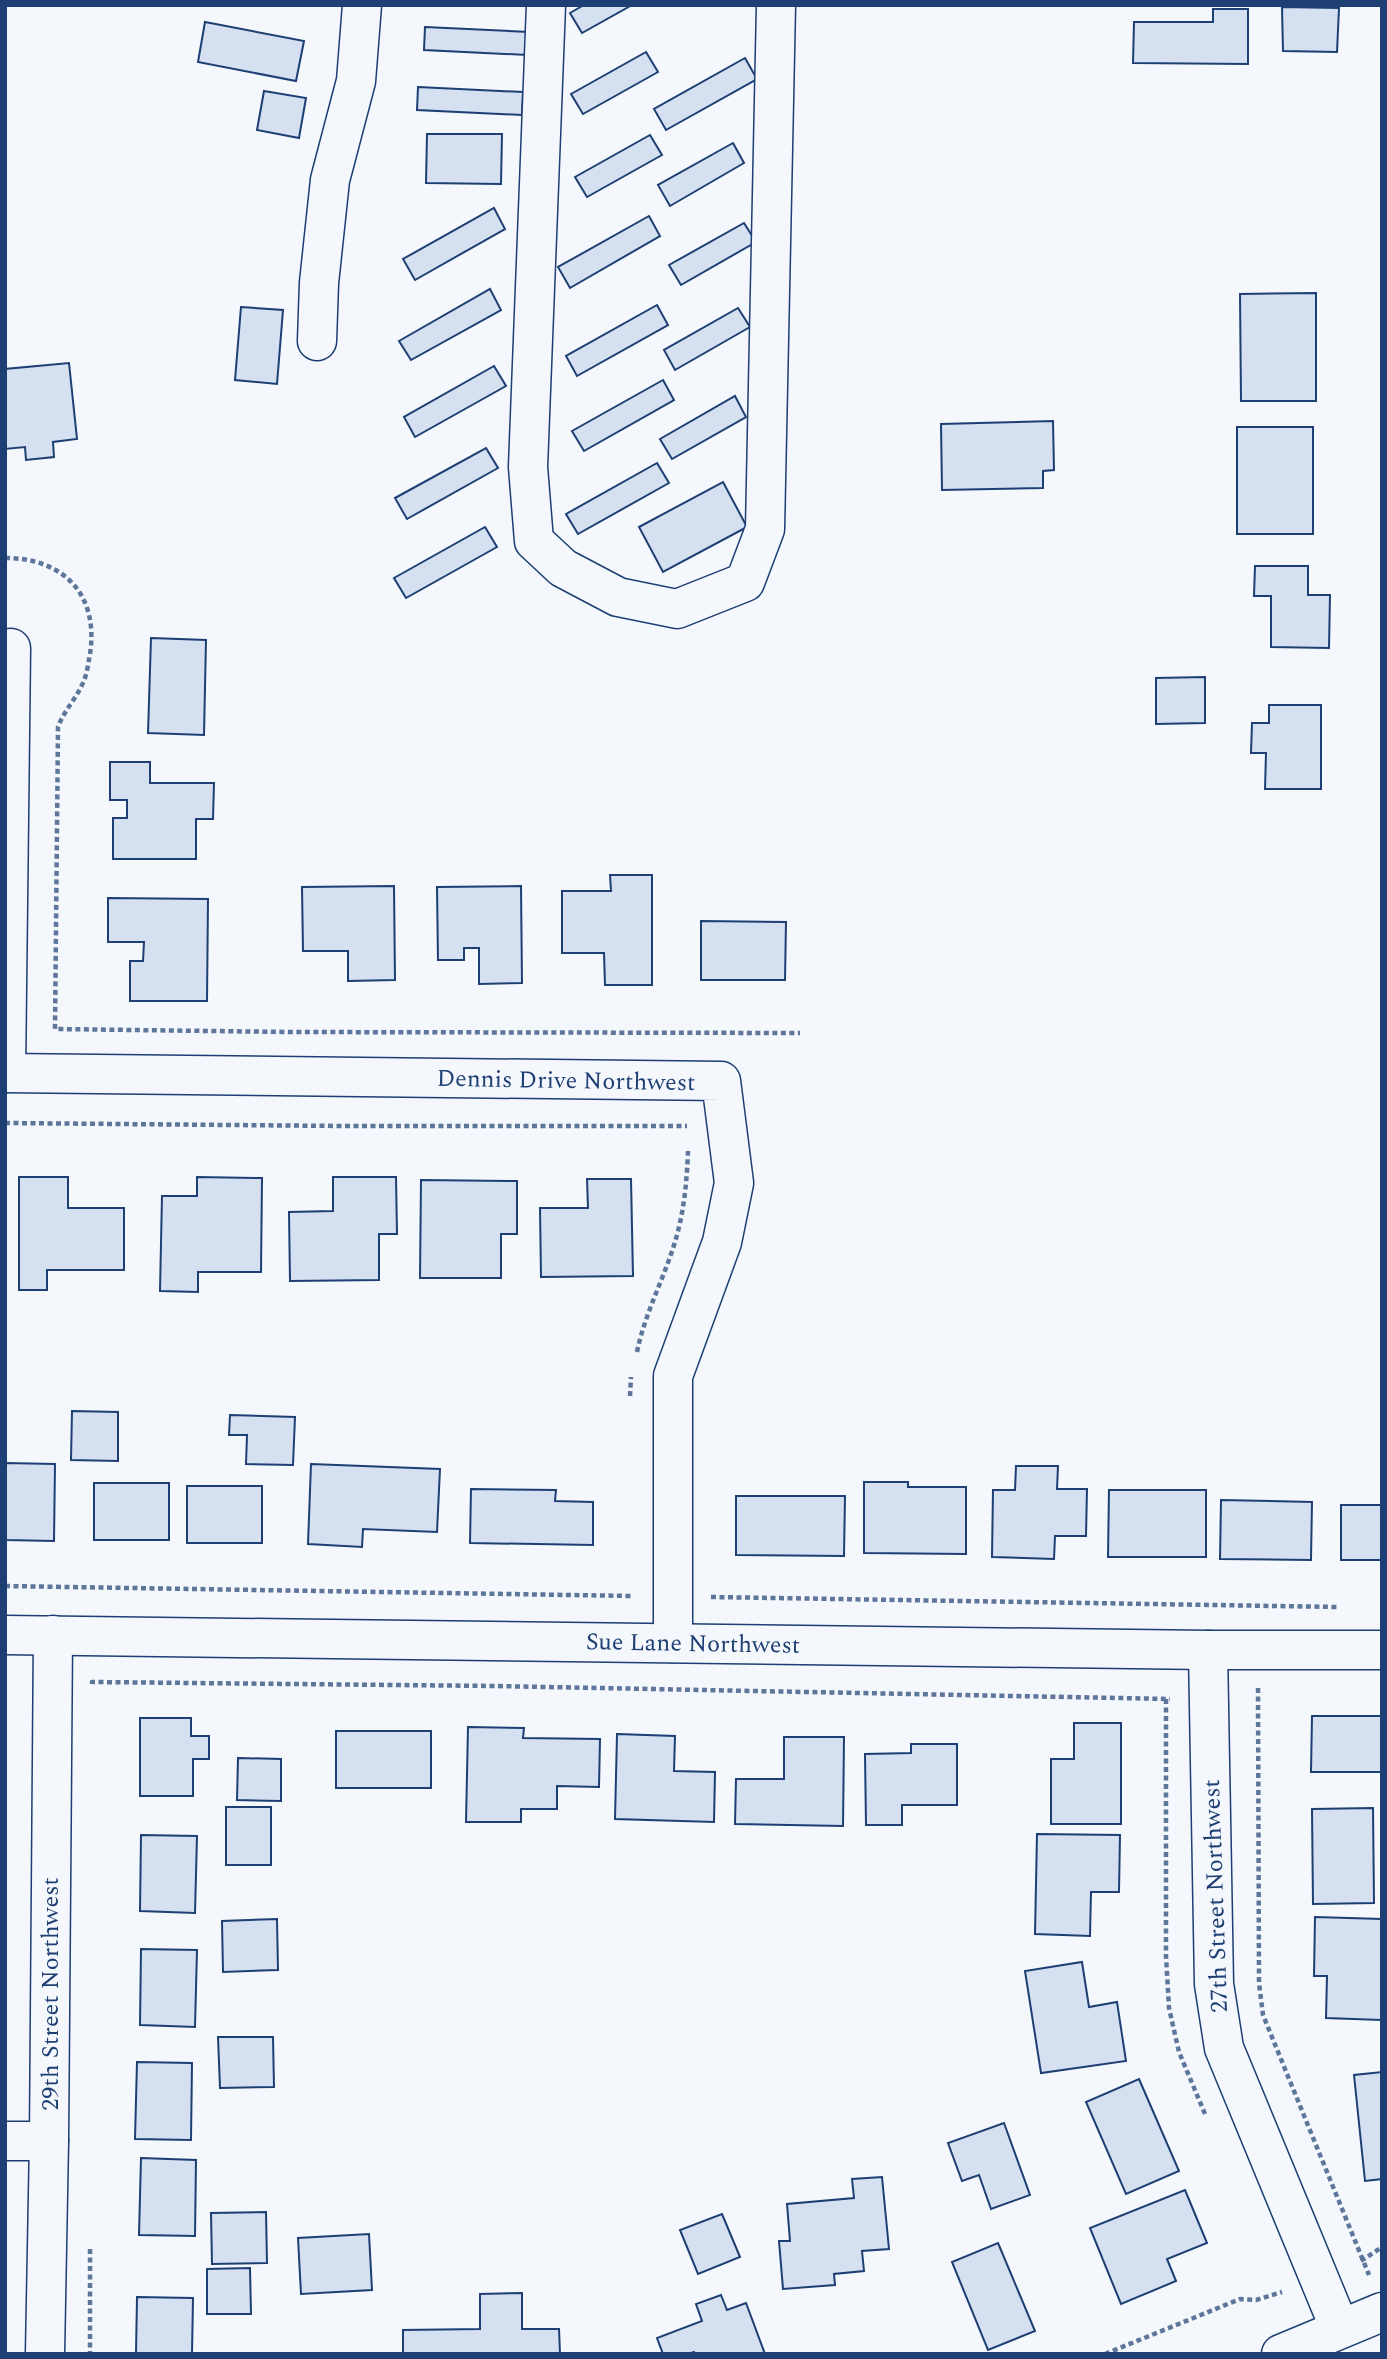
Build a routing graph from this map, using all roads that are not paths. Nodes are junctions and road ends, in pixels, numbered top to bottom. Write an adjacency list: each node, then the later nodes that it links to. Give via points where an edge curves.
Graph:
1 (362, 5): 4 (street, via 356,80 330,180)
2 (546, 5): 3 (street, via 528,467 534,541 563,568 618,597 677,609 745,582 765,529)
3 (776, 5)
4 (317, 341)
5 (11, 648): 6 (street)
6 (5, 1073): 9 (street, Dennis Drive Northwest, via 721,1081 734,1183 722,1242 673,1377)
7 (5, 1634): 8 (street, Sue Lane Northwest)
8 (53, 1635): 9 (street, Sue Lane Northwest); 13 (street, 29th Street Northwest)
9 (673, 1643): 10 (street, Sue Lane Northwest)
10 (1208, 1650): 11 (street, Sue Lane Northwest); 15 (street, 27th Street Northwest, via 1214,1984 1224,2048)
11 (1382, 1650)
12 (5, 2141): 13 (street)
13 (49, 2141): 16 (street, 29th Street Northwest)
14 (1382, 2312): 15 (street)
15 (1340, 2329): 17 (street)
16 (45, 2354)
17 (1281, 2354)

